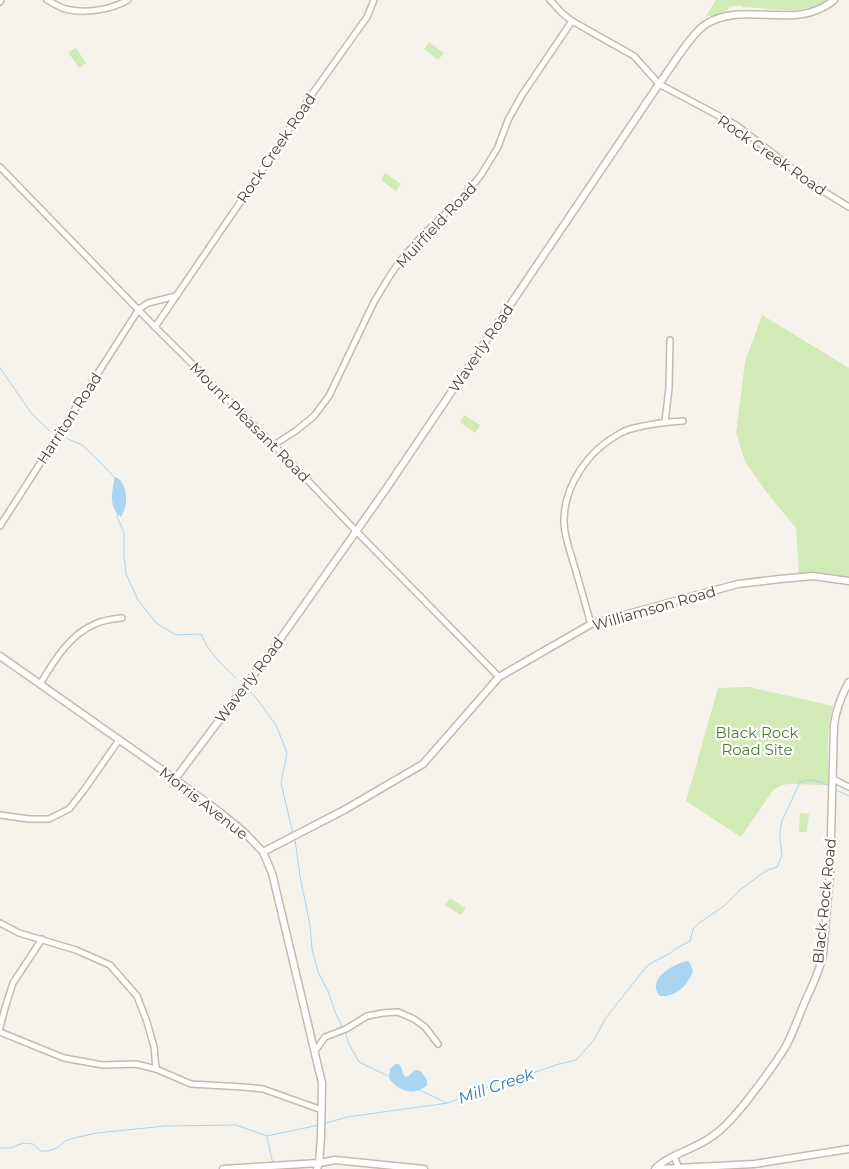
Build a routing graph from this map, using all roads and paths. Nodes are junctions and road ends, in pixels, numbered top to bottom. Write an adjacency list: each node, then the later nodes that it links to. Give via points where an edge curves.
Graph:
1 (47, 0): 2 (street, via 66,9 80,11 103,9)
2 (128, 0)
3 (374, 0): 10 (street, Rock Creek Road, via 367,17)
4 (550, 0): 6 (street, Rock Creek Road)
5 (834, 0): 7 (street, Waverly Road, via 807,13 746,12 720,16 697,32)
6 (572, 21): 7 (street, Rock Creek Road, via 634,56); 16 (street, Muirfield Road, via 522,95 481,175 421,237 389,277 329,396 314,416)
7 (659, 84): 9 (street, Rock Creek Road, via 736,125 815,186); 18 (street, Waverly Road)
8 (0, 167): 11 (street, Mount Pleasant Road)
9 (849, 207)
10 (176, 296): 11 (street, via 148,303); 12 (street, Rock Creek Road)
11 (139, 309): 12 (street, Mount Pleasant Road); 17 (street, Harriton Road)
12 (155, 327): 16 (street, Mount Pleasant Road)
13 (670, 340): 15 (street)
14 (683, 421): 15 (street)
15 (666, 422): 21 (street, via 624,431 595,450 567,496 565,531)
16 (274, 445): 18 (street, Mount Pleasant Road)
17 (0, 526)
18 (356, 531): 23 (street, Mount Pleasant Road); 27 (street, Waverly Road, via 276,645)
19 (849, 581): 21 (street, Williamson Road, via 813,576 738,584)
20 (122, 618): 25 (street, via 94,624 73,639)
21 (591, 624): 23 (street, Williamson Road)
22 (0, 656): 25 (street, Morris Avenue)
23 (499, 677): 31 (street, Williamson Road, via 423,764 345,810)
24 (849, 682): 28 (street, Black Rock Road, via 835,719)
25 (40, 684): 26 (street, Morris Avenue)
26 (119, 740): 27 (street, Morris Avenue); 30 (street, via 69,809 49,819)
27 (175, 779): 31 (street, Morris Avenue, via 244,832)
28 (832, 784): 29 (street); 41 (street, Black Rock Road, via 830,873 821,963 792,1034 768,1073 726,1125 705,1142)
29 (849, 787)
30 (0, 815)
31 (263, 852): 37 (street, Morris Avenue, via 272,873)
32 (0, 923): 33 (street)
33 (42, 939): 34 (street, via 13,983); 38 (street, via 110,965 137,996 154,1047)
34 (0, 1028)
35 (0, 1032): 38 (street, via 64,1058 103,1065 136,1064)
36 (438, 1044): 37 (street, via 420,1023 398,1012 367,1016 325,1037)
37 (315, 1051): 39 (street, Morris Avenue, via 322,1083)
38 (156, 1070): 39 (street, via 191,1084 263,1090)
39 (322, 1110): 42 (street, Morris Avenue)
40 (849, 1149): 43 (street)
41 (674, 1157): 44 (street); 47 (street, Black Rock Road)
42 (318, 1166): 45 (street); 46 (street, via 335,1160)
43 (754, 1166): 44 (street)
44 (679, 1168): 48 (street)
45 (223, 1169)
46 (424, 1169)
47 (655, 1169)
48 (659, 1169)

